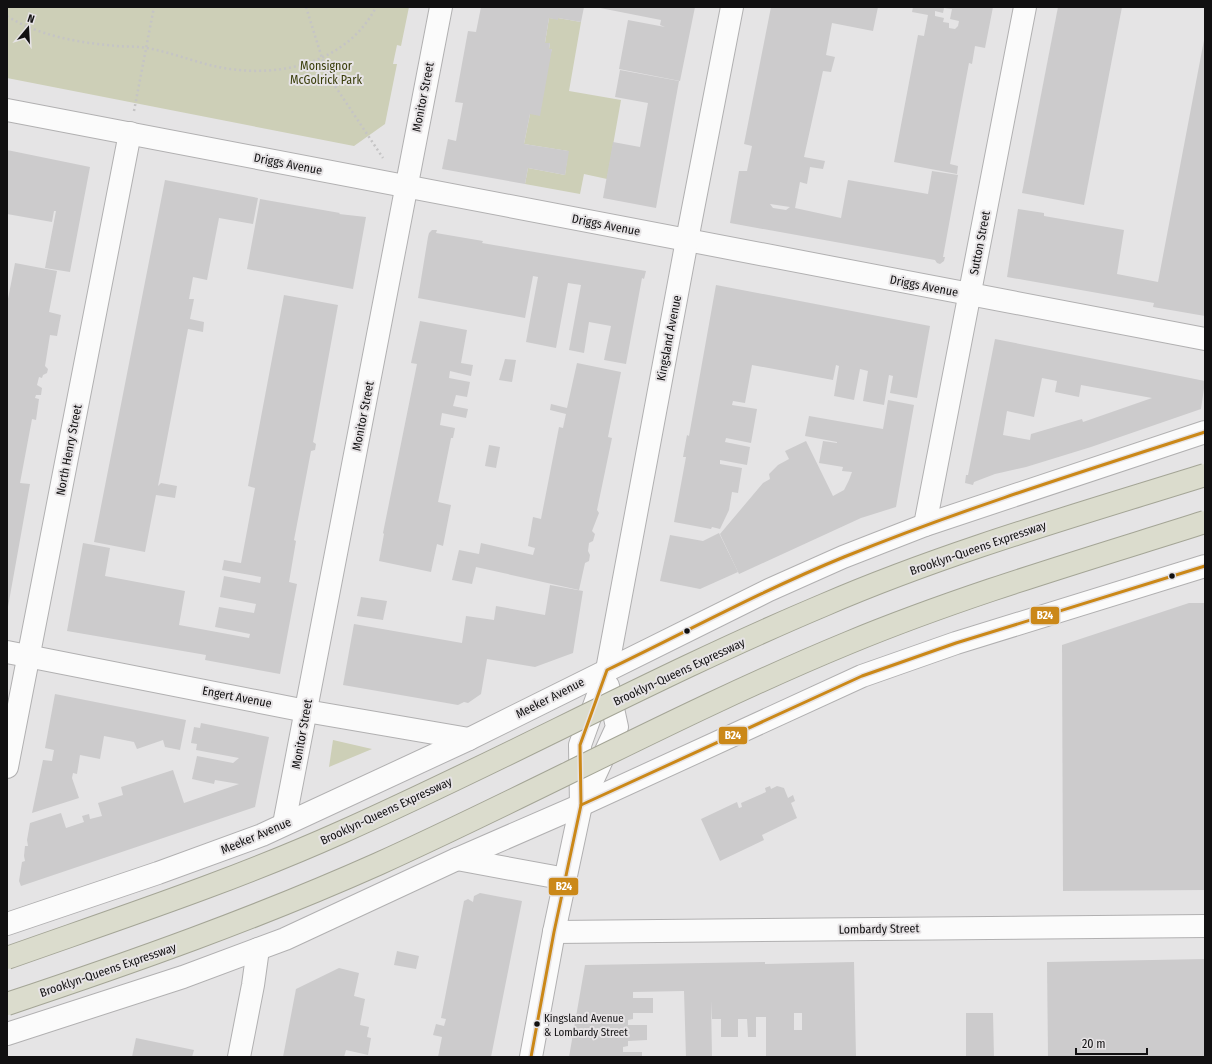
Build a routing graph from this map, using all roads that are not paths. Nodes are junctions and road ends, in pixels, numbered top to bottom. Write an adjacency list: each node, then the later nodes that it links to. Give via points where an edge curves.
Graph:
1 (441, 7): 6 (street, Monitor Street)
2 (732, 7): 7 (street, Kingsland Avenue)
3 (1025, 7): 8 (street, Sutton Street)
4 (7, 110): 5 (street, Driggs Avenue)
5 (130, 133): 6 (street, Driggs Avenue); 16 (street, North Henry Street)
6 (406, 186): 7 (street, Driggs Avenue); 18 (street, Monitor Street)
7 (687, 240): 8 (street, Driggs Avenue); 17 (street, Kingsland Avenue)
8 (970, 294): 9 (street, Driggs Avenue); 13 (street, Sutton Street)
9 (1205, 339)
10 (1205, 432): 13 (street, Meeker Avenue)
11 (1205, 474): 29 (highway, Brooklyn-Queens Expressway, bridge, via 949,557 849,595 706,658 383,813 262,867 170,902)
12 (1205, 522): 30 (highway, Brooklyn-Queens Expressway, bridge, via 987,592 859,638 756,683 335,883 207,935)
13 (925, 525): 17 (street, Meeker Avenue, via 769,590)
14 (1205, 566): 21 (street, via 956,643 862,676)
15 (7, 652): 16 (street, Engert Avenue)
16 (30, 657): 18 (street, Engert Avenue); 20 (street, North Henry Street)
17 (607, 670): 19 (street, Meeker Avenue); 21 (street, Kingsland Avenue, via 580,745); 21 (street, Kingsland Avenue, via 609,694 617,727)
18 (306, 710): 19 (street, Engert Avenue); 22 (street, Monitor Street)
19 (468, 739): 22 (street, Meeker Avenue)
20 (7, 766)
21 (581, 805): 23 (street); 24 (street, Kingsland Avenue)
22 (284, 824): 25 (street, Meeker Avenue, via 222,851)
23 (457, 859): 24 (street); 28 (street, via 310,929)
24 (566, 879): 27 (street, Kingsland Avenue)
25 (7, 924)
26 (1205, 926): 27 (street, Lombardy Street)
27 (554, 932): 33 (street, Kingsland Avenue)
28 (258, 949): 31 (street, via 183,977); 32 (street)
29 (7, 958)
30 (7, 1004)
31 (7, 1034)
32 (239, 1057)
33 (531, 1057)

